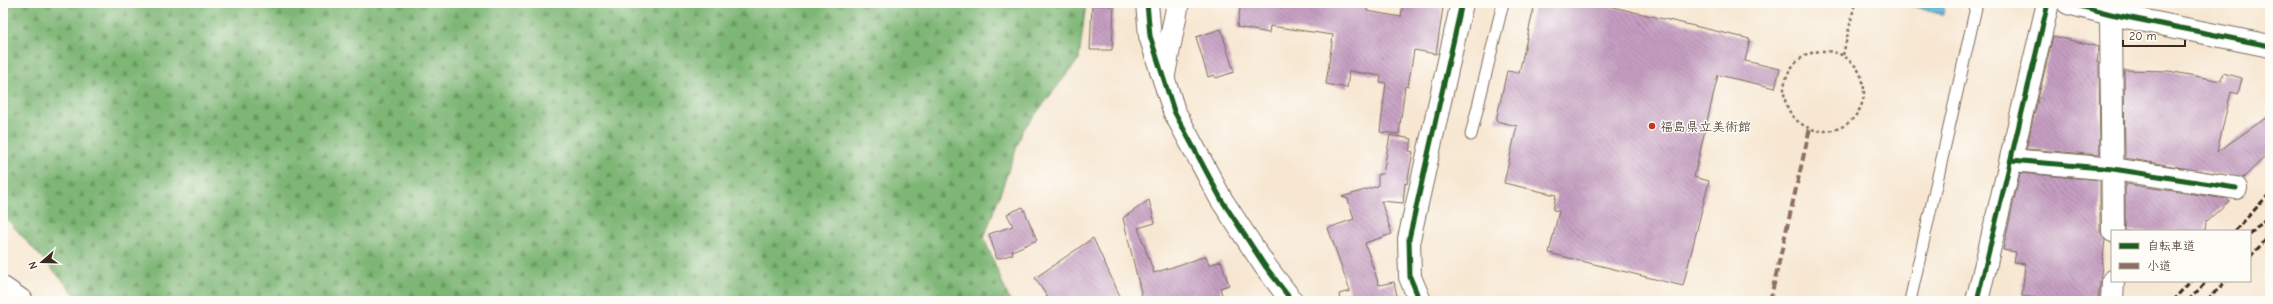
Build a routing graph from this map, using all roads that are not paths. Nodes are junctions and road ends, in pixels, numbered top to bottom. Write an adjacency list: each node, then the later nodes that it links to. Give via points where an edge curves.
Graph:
1 (1147, 3): 10 (street, via 1150,36)
2 (1178, 3): 10 (street)
3 (1462, 3): 21 (street, via 1409,239 1410,277)
4 (1503, 3): 11 (lane)
5 (1977, 3): 22 (lane)
6 (2048, 3): 12 (street)
7 (2068, 3): 8 (street)
8 (2111, 14): 9 (street); 13 (street)
9 (2270, 46)
10 (1164, 77): 20 (street, via 1174,111 1221,199 1265,266)
11 (1471, 135)
12 (2012, 160): 13 (street); 18 (street)
13 (2113, 169): 14 (street); 15 (street)
14 (2236, 188)
15 (2113, 230)
16 (2113, 282): 23 (street)
17 (3, 288): 19 (street)
18 (1983, 300)
19 (22, 301)
20 (1292, 301)
21 (1420, 301)
22 (1910, 301)
23 (2112, 301)

